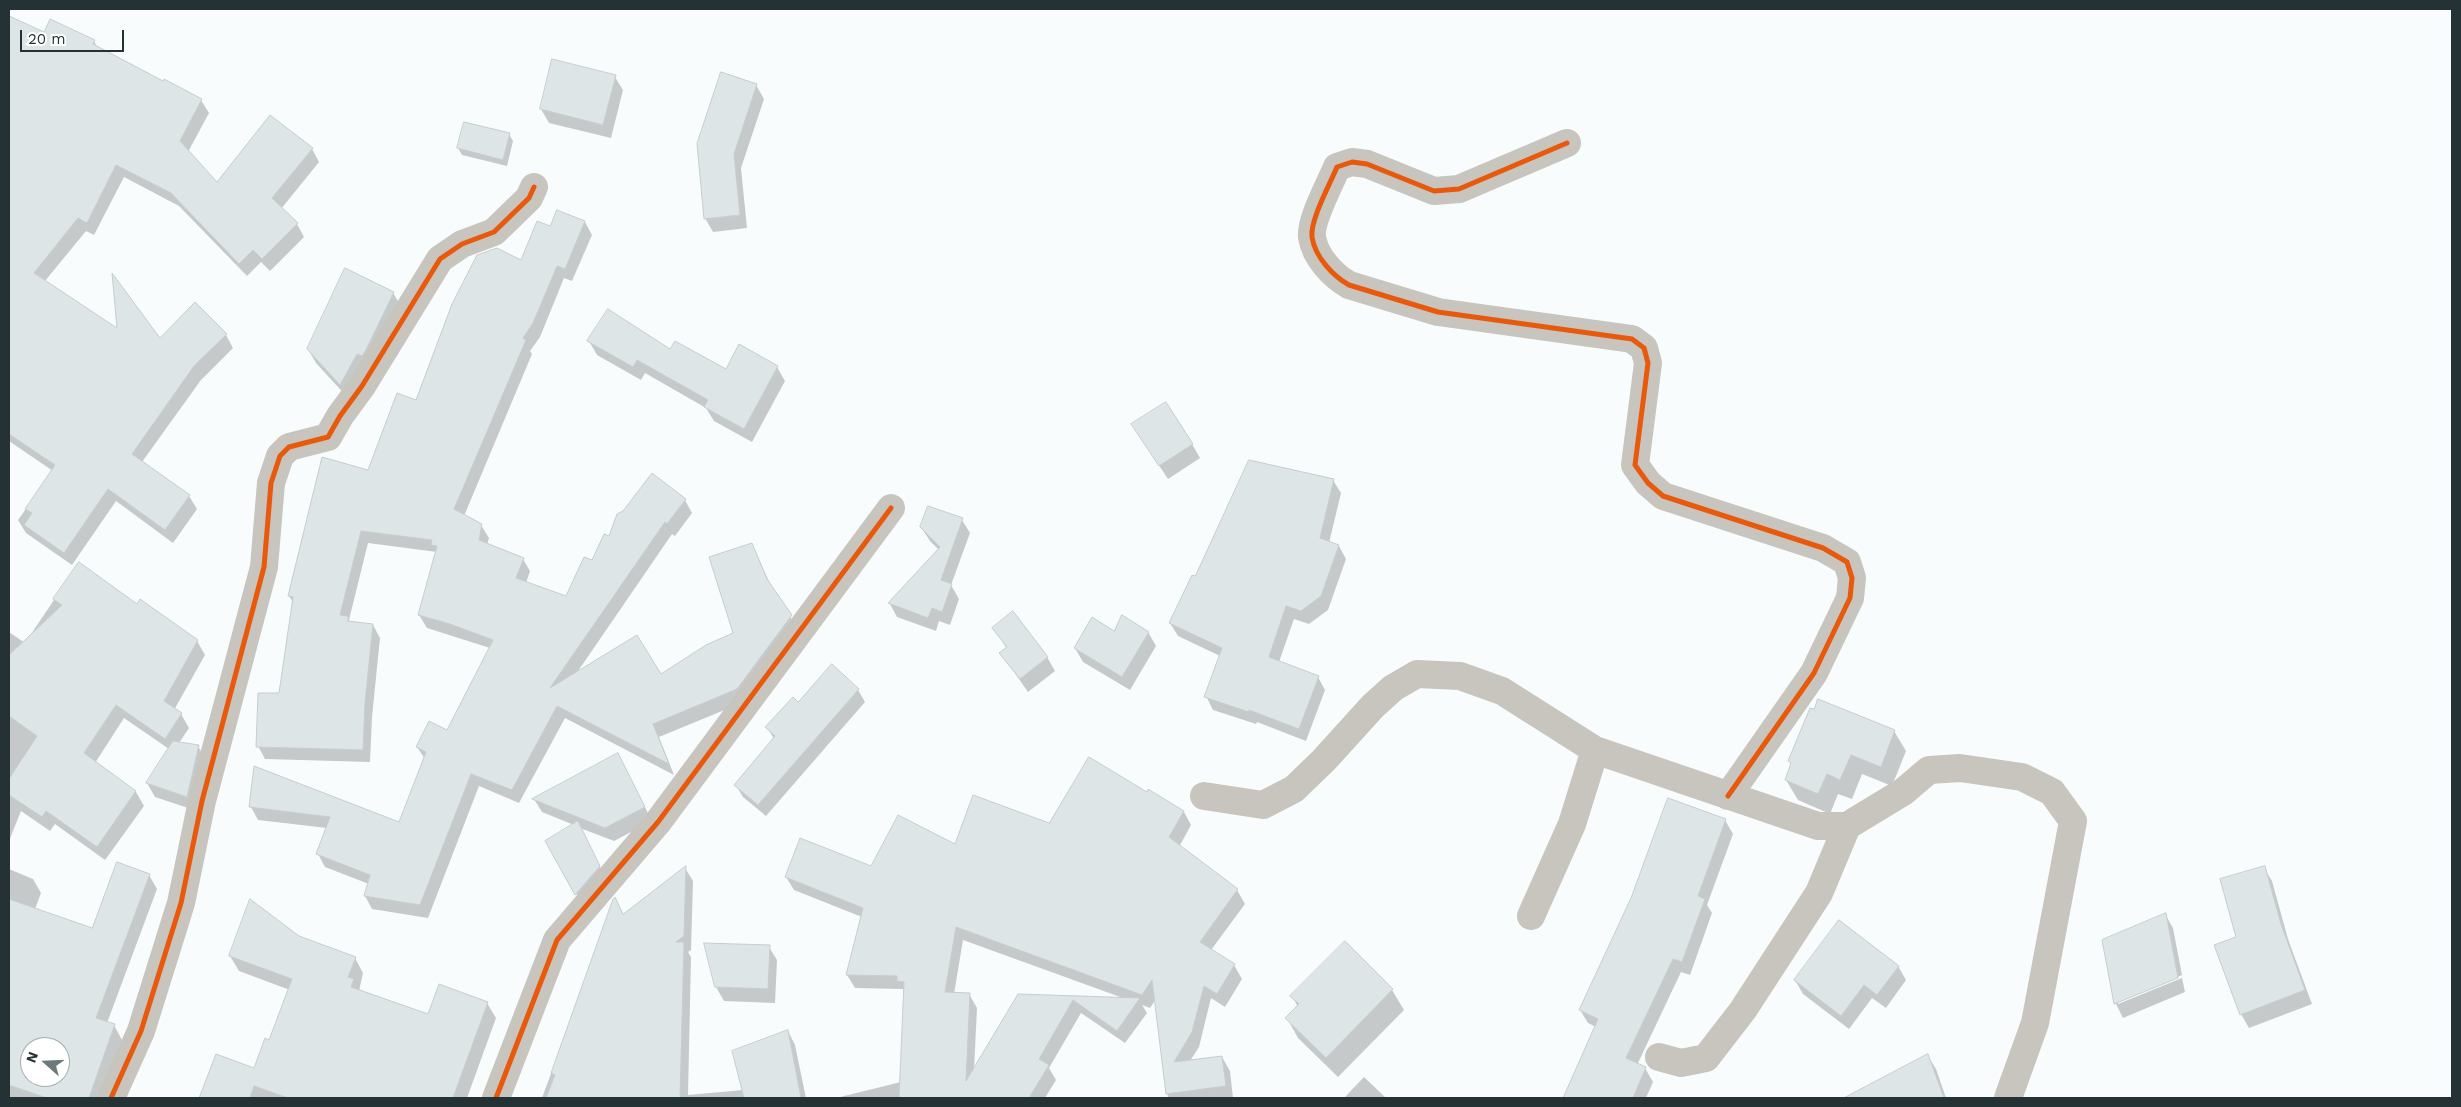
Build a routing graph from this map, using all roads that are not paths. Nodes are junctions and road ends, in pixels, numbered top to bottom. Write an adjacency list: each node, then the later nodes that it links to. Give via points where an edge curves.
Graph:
1 (1567, 143): 6 (street, via 1459,189 1434,191 1367,164 1352,162 1337,168 1317,214 1312,236 1326,265 1349,286 1438,312 1632,339 1644,348 1648,363 1635,465 1648,483 1663,496 1824,548 1847,562 1852,578 1850,598 1814,674)
2 (534, 187): 10 (street, via 529,198 494,232 467,241 440,259 328,437 289,447 280,456 271,484 264,567 202,801 181,902 140,1031)
3 (891, 508): 11 (street, via 658,822 557,940)
4 (1595, 750): 5 (street, via 1502,691 1460,676 1417,674 1393,688 1373,706 1294,789 1262,805); 6 (street); 8 (street, via 1572,824)
5 (1204, 796)
6 (1728, 796): 7 (street, via 1818,826)
7 (1847, 826): 9 (street, via 1819,894 1743,1010 1706,1058 1682,1063); 12 (street, via 1903,792 1929,770 1960,768 2022,777 2052,792 2073,821 2035,1023)
8 (1531, 916)
9 (1659, 1057)
10 (111, 1098)
11 (496, 1098)
12 (2008, 1098)

